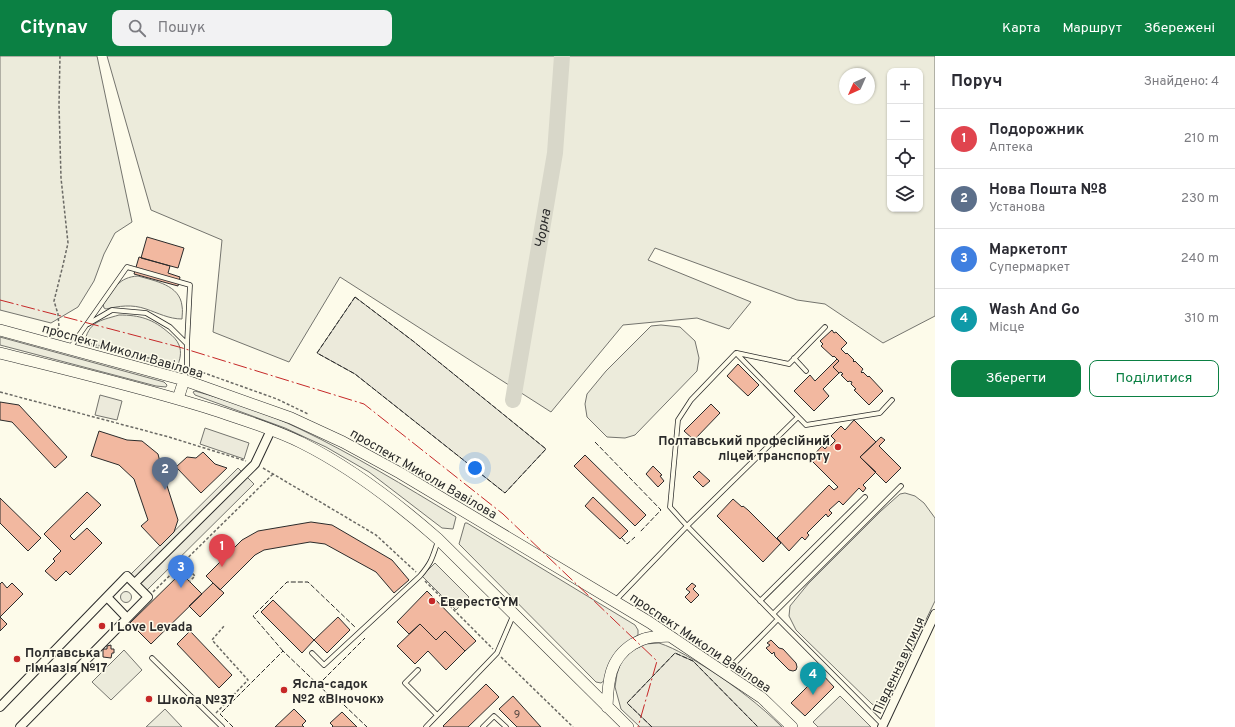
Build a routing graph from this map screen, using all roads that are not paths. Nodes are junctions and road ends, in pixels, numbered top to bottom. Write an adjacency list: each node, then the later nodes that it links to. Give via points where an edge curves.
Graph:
1 (86, 325): 4 (lane, via 112,310 146,313 170,327); 4 (lane, via 127,267 190,285); 5 (lane)
2 (825, 328): 8 (lane)
3 (0, 330): 5 (main road, проспект Миколи Вавілова)
4 (187, 344): 10 (lane)
5 (69, 349): 10 (main road, проспект Миколи Вавілова)
6 (0, 353): 11 (main road)
7 (736, 353): 8 (lane, via 789,364); 13 (lane); 17 (lane, via 691,400 678,420 670,507)
8 (794, 358): 9 (lane)
9 (806, 371)
10 (184, 380): 11 (main road); 22 (main road, проспект Миколи Вавілова, via 291,418 343,442 400,473)
11 (178, 399): 14 (main road)
12 (892, 400): 13 (lane, via 880,413 806,425)
13 (798, 417): 17 (lane)
14 (271, 430): 18 (main road, via 302,443 348,469 411,515); 19 (street, via 255,464)
15 (901, 486): 24 (lane)
16 (865, 497): 21 (lane)
17 (687, 526): 21 (lane); 22 (lane)
18 (438, 539): 23 (main road); 29 (lane, via 432,561 420,576 324,665)
19 (135, 583): 20 (street, via 127,576); 26 (street, via 148,597)
20 (107, 597): 26 (street); 33 (street)
21 (760, 601): 24 (lane)
22 (615, 602): 28 (main road, проспект Миколи Вавілова)
23 (514, 614): 34 (main road); 35 (lane, via 497,653)
24 (773, 614): 27 (lane)
25 (935, 614): 36 (street, Південна вулиця)
26 (127, 618): 37 (street)
27 (778, 619): 32 (lane); 36 (lane)
28 (669, 636): 32 (main road, проспект Миколи Вавілова); 34 (main road, via 643,639 619,656 608,683)
29 (312, 653)
30 (152, 658): 38 (lane)
31 (418, 670): 35 (lane, via 405,683)
32 (725, 673): 43 (main road, проспект Миколи Вавілова, via 762,698)
33 (0, 707)
34 (607, 707): 42 (main road)
35 (437, 715): 39 (lane)
36 (883, 726)
37 (20, 727)
38 (222, 727)
39 (426, 727)
40 (483, 727): 41 (lane, via 494,716)
41 (506, 727)
42 (628, 727)
43 (792, 727)

